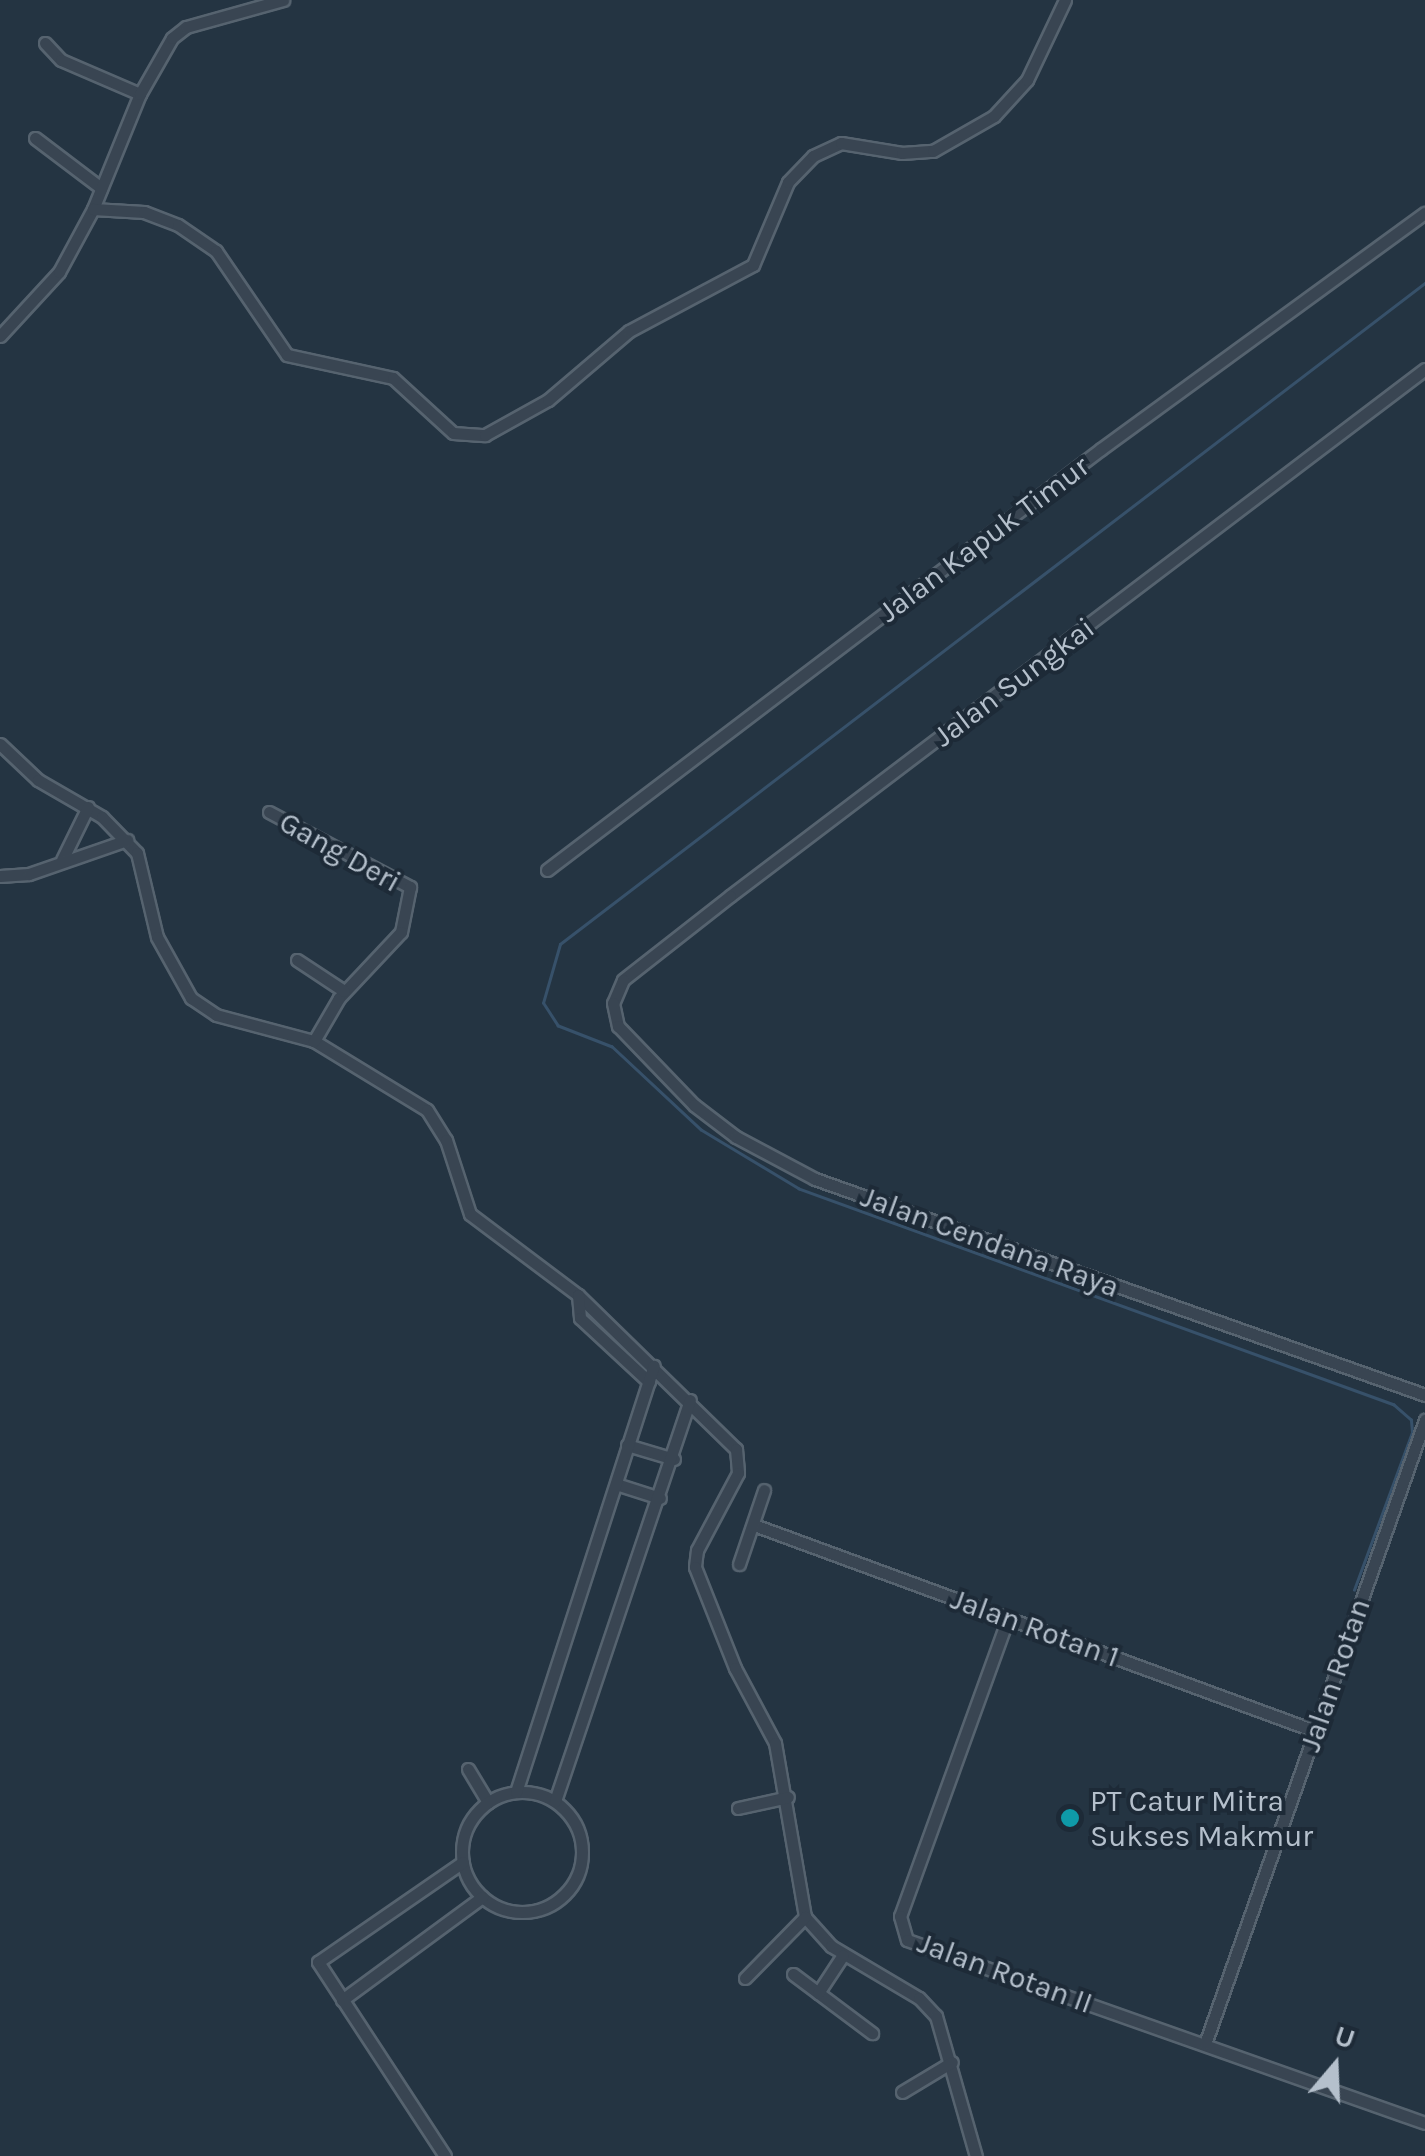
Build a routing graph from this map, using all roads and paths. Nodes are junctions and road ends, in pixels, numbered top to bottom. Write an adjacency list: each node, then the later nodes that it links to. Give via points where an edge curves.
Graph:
1 (284, 0): 4 (street, via 182,29 165,46)
2 (1066, 0): 7 (street, via 1027,80 994,116 933,151 902,154 841,143 814,156 788,182 752,265 629,331 548,400 476,437 447,429 392,378 287,354 229,264 199,236 144,212)
3 (45, 42): 4 (street, via 61,60)
4 (140, 94): 6 (street)
5 (35, 138): 6 (street)
6 (101, 188): 7 (street)
7 (93, 209): 9 (street, via 59,272)
8 (1425, 214): 16 (street, Jalan Kapuk Timur, via 1101,449)
9 (0, 336)
10 (1425, 368): 20 (street, Jalan Sungkai, via 730,896 623,980)
11 (0, 744): 12 (street, via 38,780)
12 (88, 806): 14 (street); 15 (street)
13 (268, 812): 19 (street, Gang Deri, via 410,887 401,932)
14 (127, 840): 15 (street); 21 (street, via 142,864 157,937 180,986 216,1015)
15 (62, 860): 17 (street, via 29,874)
16 (547, 870)
17 (0, 876)
18 (298, 960): 19 (street)
19 (344, 991): 21 (street, Gang Deri)
20 (613, 1003): 25 (street, Jalan Cendana Raya, via 618,1026 694,1105 800,1172)
21 (314, 1041): 22 (street, via 368,1070 436,1120 470,1214)
22 (578, 1295): 23 (street); 24 (street, via 580,1318)
23 (654, 1366): 24 (street); 26 (street)
24 (648, 1382): 28 (street)
25 (1425, 1395)
26 (690, 1400): 29 (street); 39 (street, via 740,1460 696,1550 695,1567 770,1730)
27 (1425, 1420): 36 (street, Jalan Rotan)
28 (627, 1445): 29 (street); 30 (street)
29 (674, 1459): 32 (street)
30 (616, 1484): 32 (street); 38 (street)
31 (764, 1490): 33 (street)
32 (660, 1498): 40 (street)
33 (754, 1525): 34 (street); 35 (street, Jalan Rotan 1)
34 (739, 1564)
35 (1008, 1618): 36 (street, Jalan Rotan 1); 52 (street, Jalan Rotan II, via 900,1928 908,1940)
36 (1315, 1731): 52 (street, Jalan Rotan)
37 (468, 1769): 41 (street)
38 (516, 1792): 40 (street); 41 (street)
39 (788, 1797): 42 (street); 45 (street)
40 (555, 1801): 44 (street, via 582,1841 571,1888 528,1912)
41 (488, 1802): 43 (street, via 465,1833)
42 (738, 1808)
43 (463, 1862): 44 (street); 50 (street, via 319,1959)
44 (482, 1897): 50 (street)
45 (805, 1916): 46 (street); 48 (street)
46 (843, 1955): 49 (street); 53 (street, via 929,2007)
47 (793, 1974): 49 (street)
48 (745, 1978)
49 (818, 1993): 51 (street)
50 (342, 2000): 56 (street)
51 (872, 2034)
52 (1205, 2044): 55 (street, Jalan Rotan II)
53 (952, 2062): 54 (street); 57 (street)
54 (902, 2092)
55 (1425, 2122)
56 (445, 2156)
57 (976, 2156)

